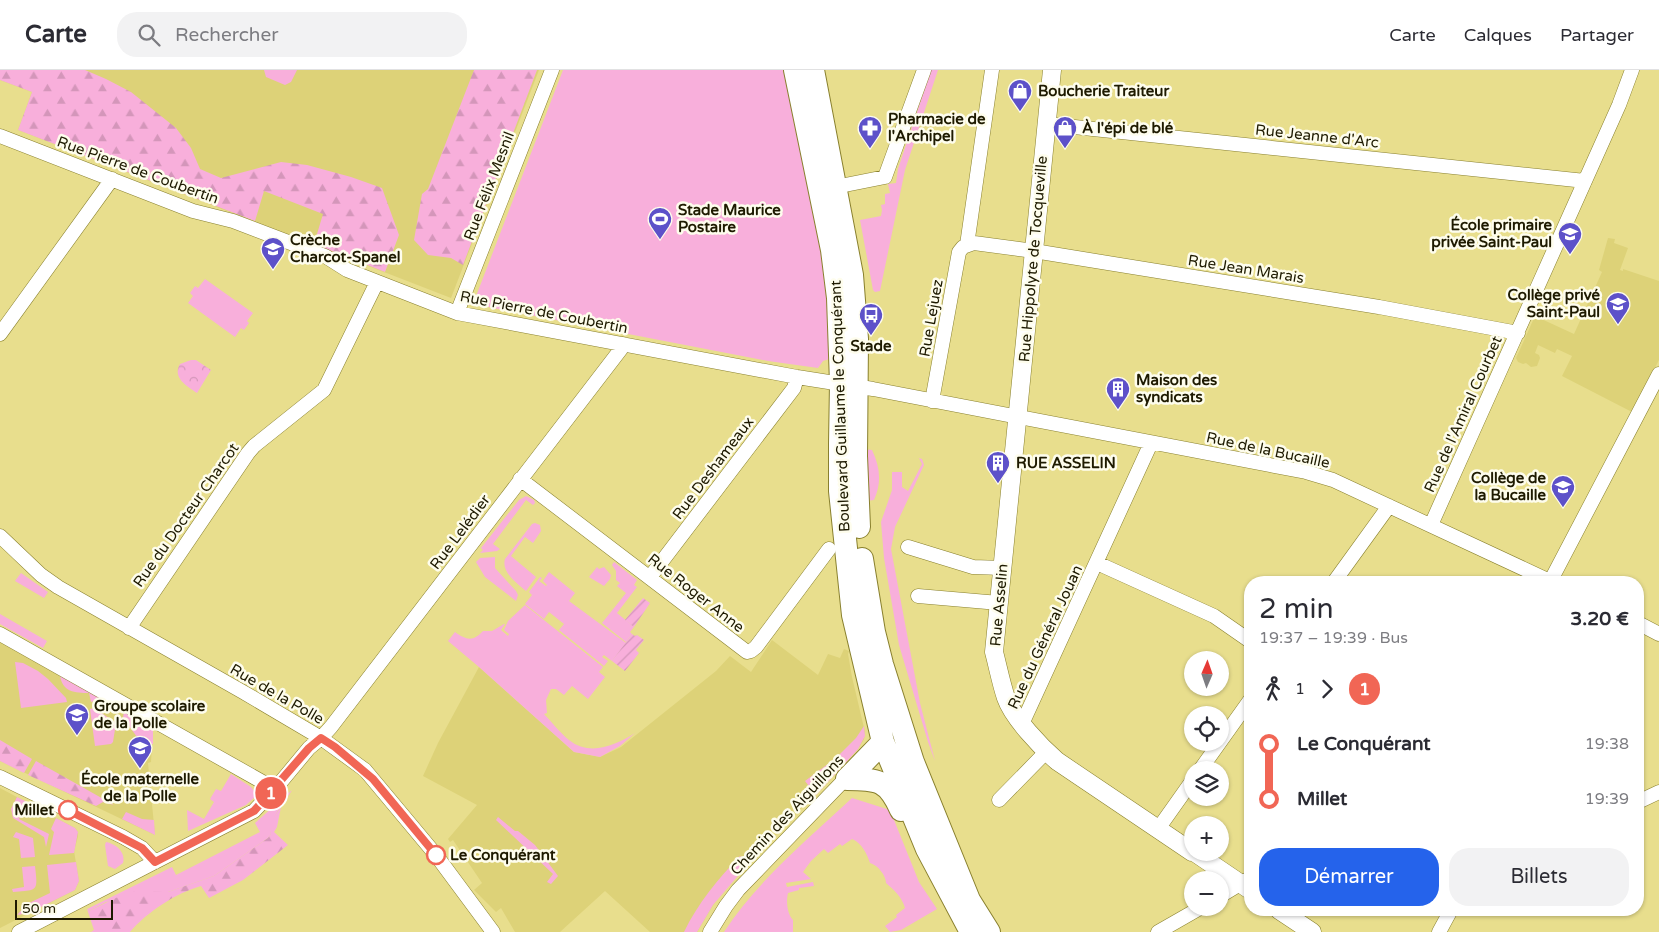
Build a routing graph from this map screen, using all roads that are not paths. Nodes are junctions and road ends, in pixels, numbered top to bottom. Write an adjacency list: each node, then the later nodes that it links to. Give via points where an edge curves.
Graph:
1 (552, 70): 16 (street, Rue Félix Mesnil)
2 (795, 70): 22 (main road, Boulevard Guillaume le Conquérant, via 832,250)
3 (813, 70): 12 (main road, Boulevard Guillaume le Conquérant)
4 (924, 70): 12 (street, via 885,177)
5 (992, 70): 13 (street)
6 (1052, 70): 8 (street, Rue Hippolyte de Tocqueville)
7 (1632, 70): 11 (street, Rue de l'Amiral Courbet)
8 (1046, 124): 11 (street, Rue Jeanne d'Arc); 14 (street, Rue Hippolyte de Tocqueville)
9 (0, 136): 10 (street, Rue Pierre de Coubertin)
10 (112, 179): 15 (street, Rue Pierre de Coubertin, via 193,211 233,221 325,256); 18 (street)
11 (1585, 181): 17 (street, Rue de l'Amiral Courbet)
12 (835, 187): 22 (main road, Boulevard Guillaume le Conquérant, via 853,283 856,331)
13 (968, 244): 14 (street, Rue Jean Marais); 23 (street, Rue Lejuez, via 959,252)
14 (1034, 251): 17 (street, Rue Jean Marais); 24 (street, Rue Hippolyte de Tocqueville)
15 (376, 282): 16 (street, Rue Pierre de Coubertin); 41 (street, Rue du Docteur Charcot, via 324,390 248,453)
16 (457, 313): 19 (street, Rue Pierre de Coubertin)
17 (1518, 333): 28 (street, Rue de l'Amiral Courbet)
18 (0, 334)
19 (623, 344): 21 (street, Rue Pierre de Coubertin); 26 (street, Rue Lelédier)
20 (1659, 374): 36 (street)
21 (796, 377): 22 (street, Rue Pierre de Coubertin); 37 (street, Rue Deshameaux, via 794,388)
22 (849, 385): 23 (street, Rue Pierre de Coubertin); 45 (main road, Boulevard Guillaume le Conquérant, via 863,570); 47 (main road, Boulevard Guillaume le Conquérant, via 840,444 840,491 853,615)
23 (932, 400): 24 (street, Rue Pierre de Coubertin)
24 (1018, 417): 25 (street, Rue de la Bucaille); 33 (street, Rue Asselin)
25 (1151, 443): 27 (street, Rue de la Bucaille, via 1306,472); 32 (street, Rue du Général Jouan)
26 (520, 479): 37 (street, Rue Roger Anne); 49 (street, Rue Lelédier)
27 (1389, 506): 28 (street, Rue de la Bucaille); 34 (street)
28 (1431, 525): 35 (street, Rue de la Bucaille)
29 (0, 536): 41 (street, Rue de la Polle, via 48,581)
30 (908, 547): 33 (street, via 974,567)
31 (829, 549): 37 (street, Rue Roger Anne, via 751,652 718,631)
32 (1097, 563): 44 (street, via 1214,616); 48 (street, Rue du Général Jouan)
33 (1003, 568): 39 (street, Rue Asselin)
34 (1338, 576)
35 (1538, 576)
36 (1554, 576)
37 (650, 577)
38 (918, 596): 39 (street)
39 (999, 603): 48 (street, Rue Asselin, via 994,652 1006,699)
40 (1644, 626): 43 (street)
41 (129, 628): 49 (street, Rue de la Polle)
42 (0, 634): 55 (street)
43 (1659, 634)
44 (1244, 637)
45 (888, 685): 50 (street, via 894,718); 70 (main road, Boulevard Guillaume le Conquérant, via 913,762)
46 (1244, 708): 52 (street)
47 (877, 717): 50 (main road, Boulevard Guillaume le Conquérant); 54 (street, Chemin des Aiguillons, via 870,744)
48 (1022, 724): 51 (street, Rue Asselin)
49 (321, 738): 55 (street, Rue Lelédier); 72 (street, Rue de la Polle, via 373,779 436,855)
50 (888, 746): 54 (main road); 70 (main road, via 897,748 902,755 932,832)
51 (1046, 752): 59 (street); 60 (street, Rue Asselin)
52 (1206, 761)
53 (0, 777): 63 (street, via 123,837 142,848)
54 (847, 779): 70 (main road, via 880,783 891,791 922,862 954,912); 73 (street, Chemin des Aiguillons, via 738,890)
55 (275, 789): 63 (street, Rue Lelédier, via 254,811)
56 (1184, 792): 60 (street)
57 (1659, 792): 58 (street)
58 (1644, 799)
59 (999, 800)
60 (1158, 829): 61 (street, Rue Asselin)
61 (1184, 846)
62 (1208, 861): 64 (street, Rue Asselin)
63 (155, 862): 71 (street, Rue Lelédier)
64 (1244, 882)
65 (1244, 885): 66 (street)
66 (1229, 892)
67 (1186, 916): 74 (street)
68 (1288, 916): 75 (street)
69 (1448, 916): 76 (street)
70 (974, 920)
71 (19, 932)
72 (493, 932)
73 (710, 932)
74 (1158, 932)
75 (1312, 932)
76 (1439, 932)

